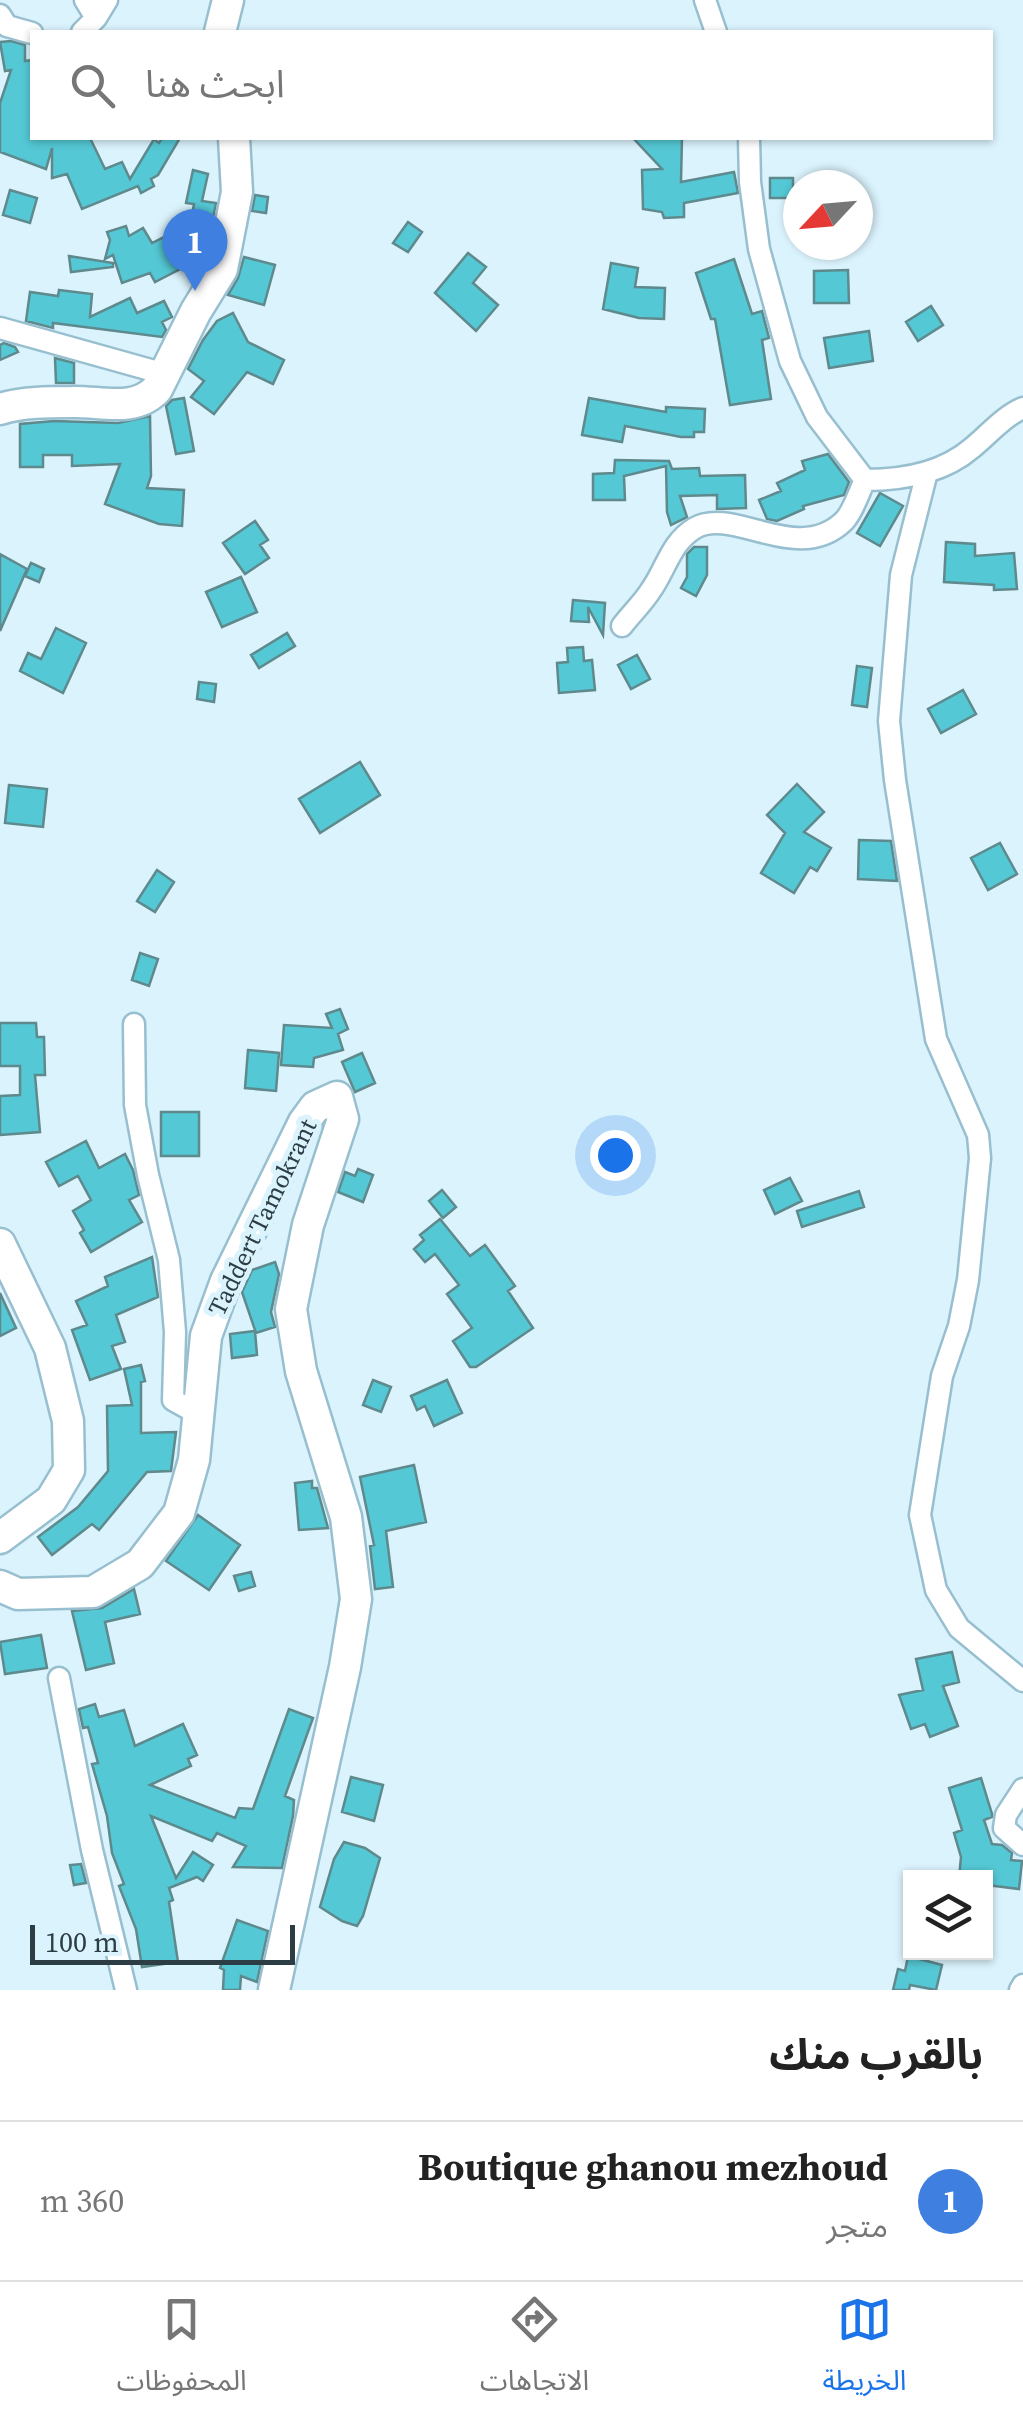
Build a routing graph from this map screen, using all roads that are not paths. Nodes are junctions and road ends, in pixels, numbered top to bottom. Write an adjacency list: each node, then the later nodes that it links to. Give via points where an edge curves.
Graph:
1 (228, 0): 4 (main road)
2 (705, 0): 5 (street)
3 (0, 15): 6 (street, via 7,26)
4 (220, 30)
5 (715, 30)
6 (30, 31)
7 (234, 140): 10 (main road, via 237,192 222,269)
8 (749, 140): 14 (street, via 759,249 790,361 817,417)
9 (0, 328): 10 (street)
10 (164, 374): 12 (main road, via 148,398 128,403 20,403)
11 (1023, 408): 13 (street, via 967,453)
12 (0, 409)
13 (927, 472): 14 (street); 22 (street, via 901,574 890,721 936,1039 978,1135 980,1158 968,1280 942,1376 920,1515 936,1590 959,1628)
14 (865, 480): 15 (street, via 845,520 824,534 790,539 719,522 698,526 678,540 652,590)
15 (622, 626)
16 (134, 1024): 18 (street, via 135,1105 169,1260 174,1400)
17 (0, 1244): 19 (main road, via 50,1348 68,1421 69,1470 51,1500)
18 (198, 1414): 20 (main road, Taddert Tamokrant, via 179,1513 140,1564 93,1592 18,1594); 26 (main road, Taddert Tamokrant, via 206,1336 226,1280 304,1122 315,1106 336,1096 343,1119 308,1225 291,1309 301,1371 346,1517 356,1598)
19 (0, 1538)
20 (0, 1586)
21 (59, 1678): 25 (street)
22 (1023, 1681)
23 (1023, 1789): 24 (street, via 1004,1828)
24 (1023, 1845)
25 (126, 1990)
26 (274, 1990)

